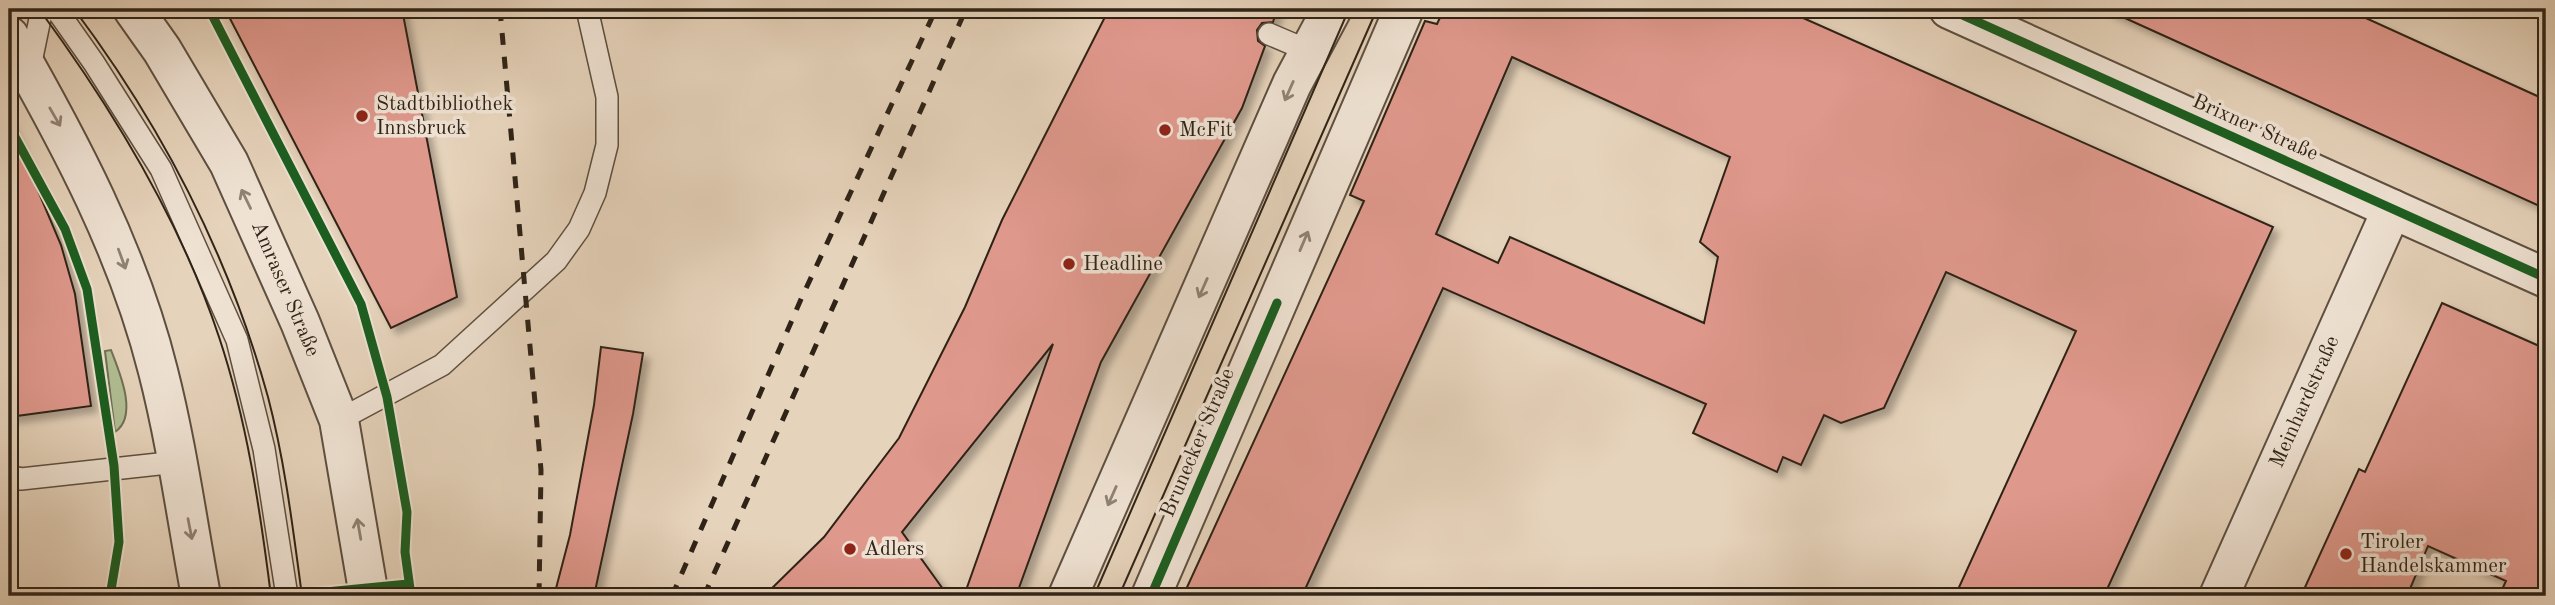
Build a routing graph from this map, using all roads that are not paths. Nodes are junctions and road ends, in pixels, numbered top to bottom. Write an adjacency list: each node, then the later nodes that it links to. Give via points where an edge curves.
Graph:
1 (42, 9): 11 (lane)
2 (56, 9): 18 (lane, via 161,169 237,340 264,449)
3 (133, 9): 14 (street, Amraser Straße, one-way to 3, via 229,163)
4 (587, 9): 14 (lane, via 607,97 607,145 595,193 579,229 556,261 442,365)
5 (1332, 9): 10 (street)
6 (1404, 9): 21 (street, Brunecker Straße, one-way to 6)
7 (1949, 9): 12 (street, Brixner Straße)
8 (1269, 34): 10 (lane)
9 (9, 36): 11 (street)
10 (1309, 51): 20 (street, one-way to 20)
11 (29, 72): 15 (street, one-way to 15, via 96,196 121,257 158,370)
12 (2392, 209): 13 (street, Brixner Straße); 22 (street, Meinhardstraße)
13 (2546, 278)
14 (339, 420): 19 (street, Amraser Straße, one-way to 14)
15 (177, 462): 16 (lane, via 21,479); 17 (street, one-way to 17)
16 (9, 476)
17 (201, 596)
18 (287, 596)
19 (369, 596)
20 (1068, 596)
21 (1151, 596)
22 (2220, 596)

